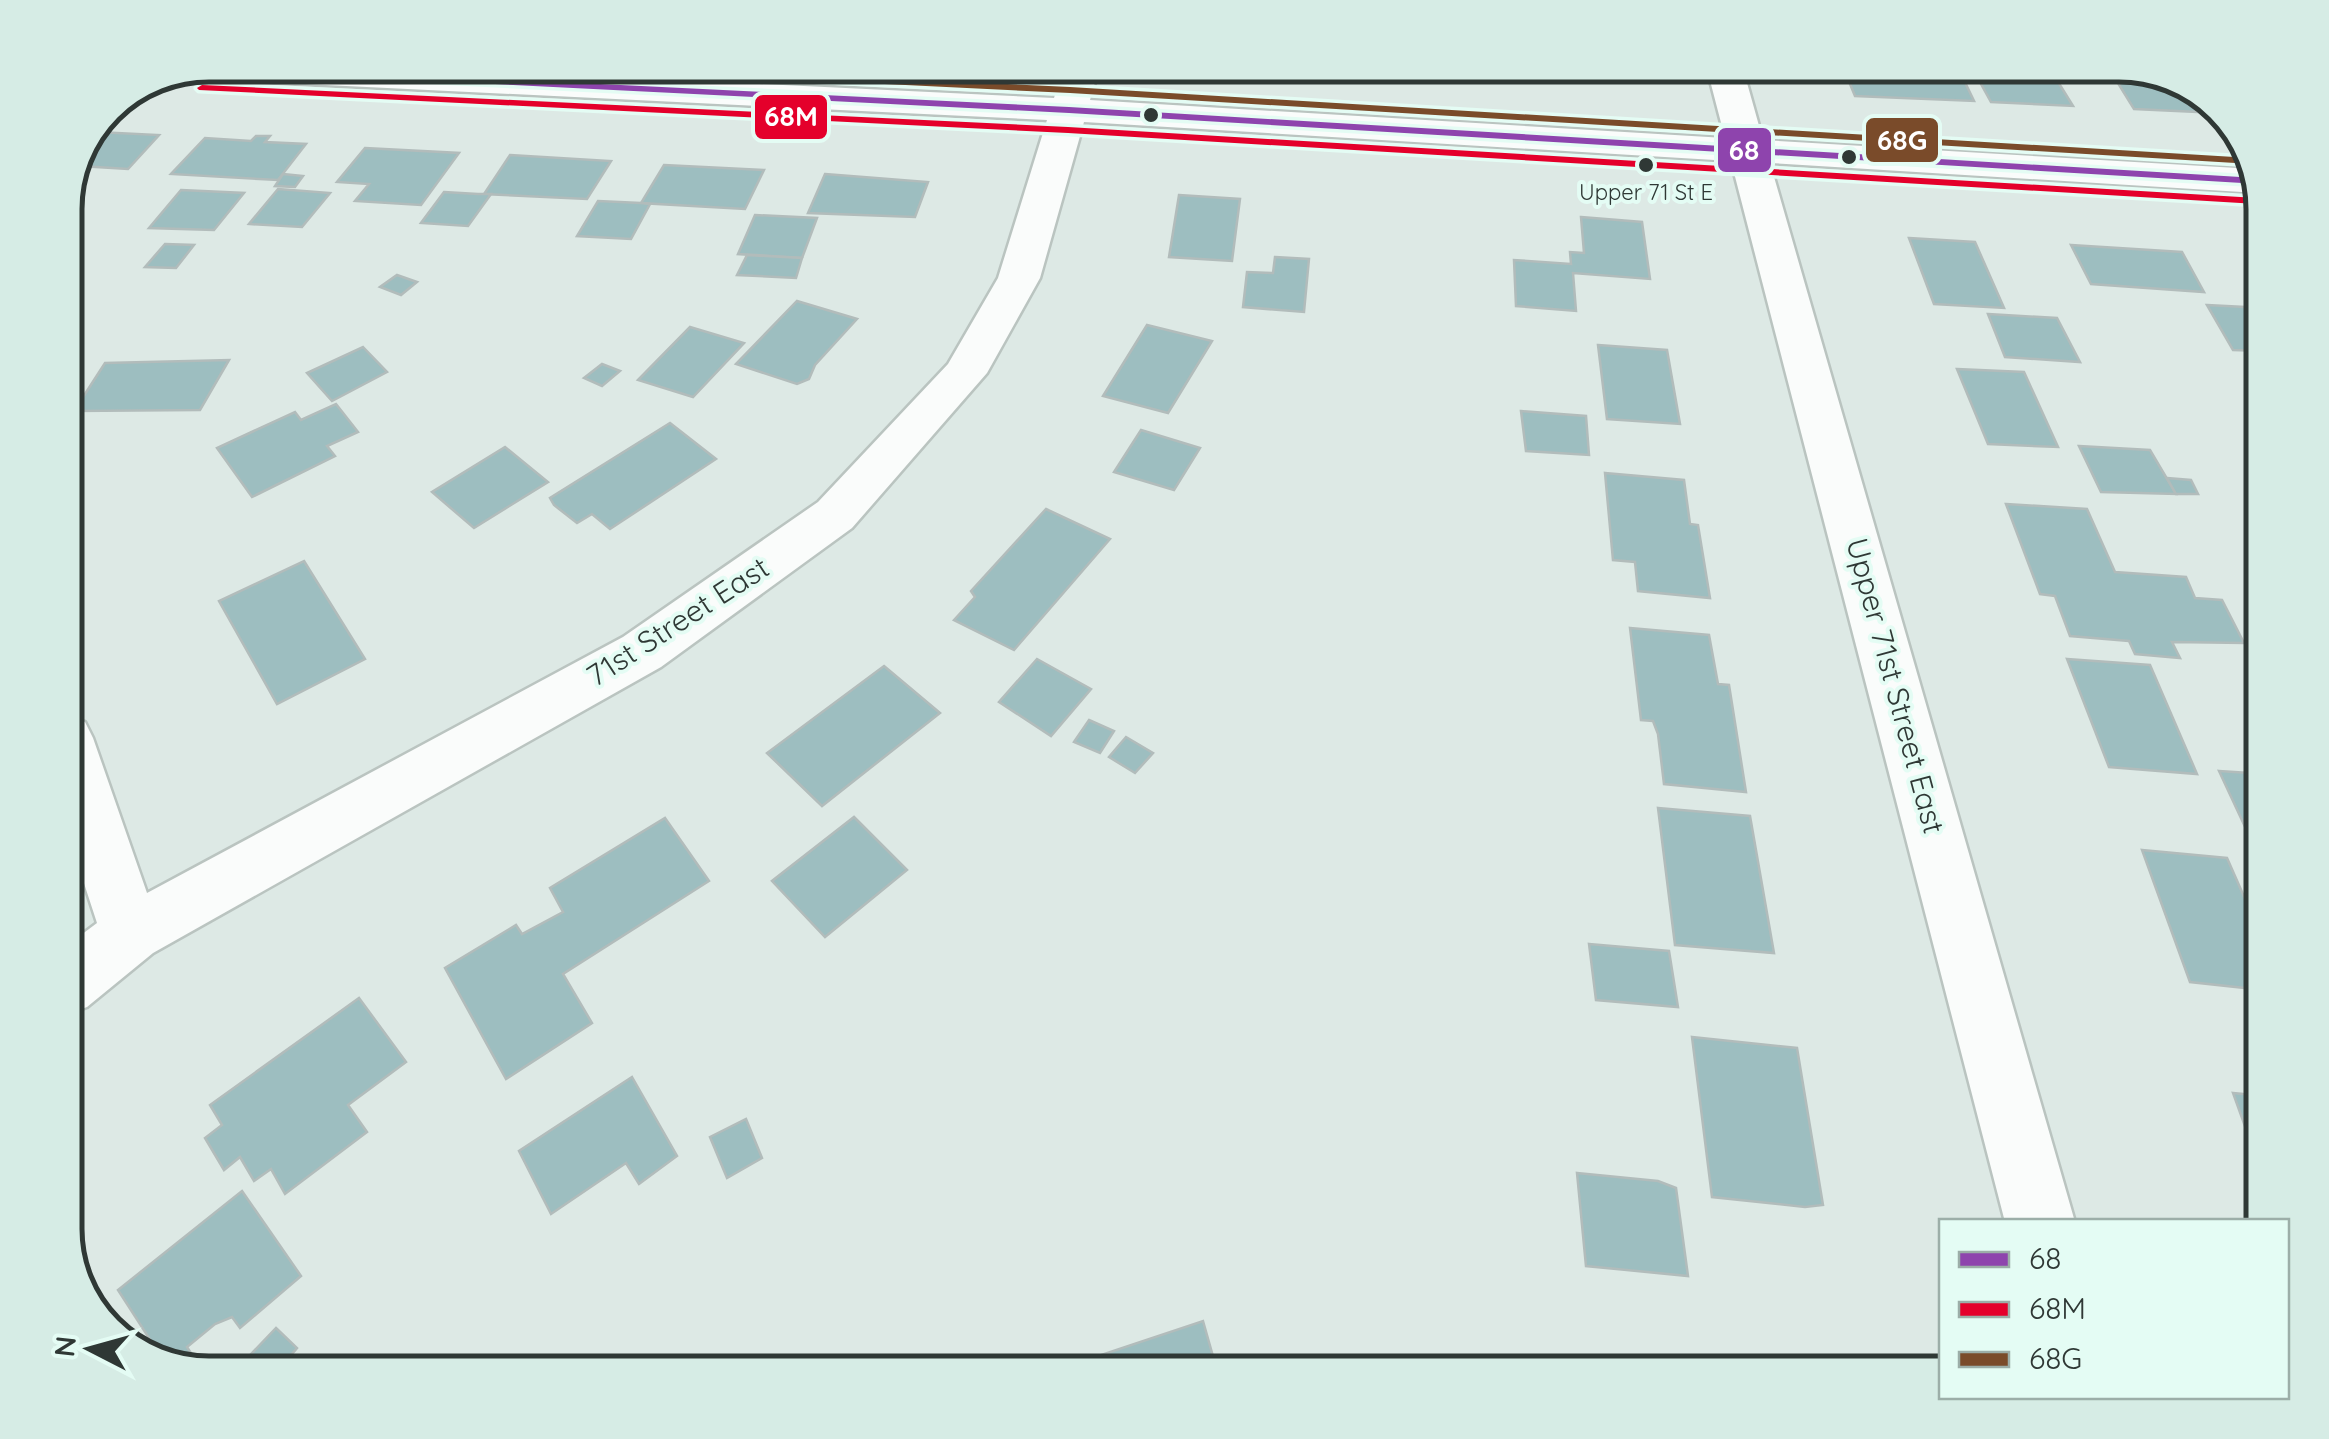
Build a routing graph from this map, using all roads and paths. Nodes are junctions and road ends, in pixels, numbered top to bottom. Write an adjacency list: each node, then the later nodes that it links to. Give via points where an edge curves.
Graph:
1 (832, 82): 3 (street)
2 (1729, 82): 4 (street, Upper 71st Street East)
3 (1076, 88): 4 (street); 7 (street, 71st Street East, via 1019,278 965,373 835,515 642,652)
4 (1750, 151): 5 (street); 9 (street, Upper 71st Street East)
5 (2243, 181)
6 (83, 791): 7 (street)
7 (131, 933): 8 (street, 71st Street East)
8 (83, 972)
9 (2039, 1219)

